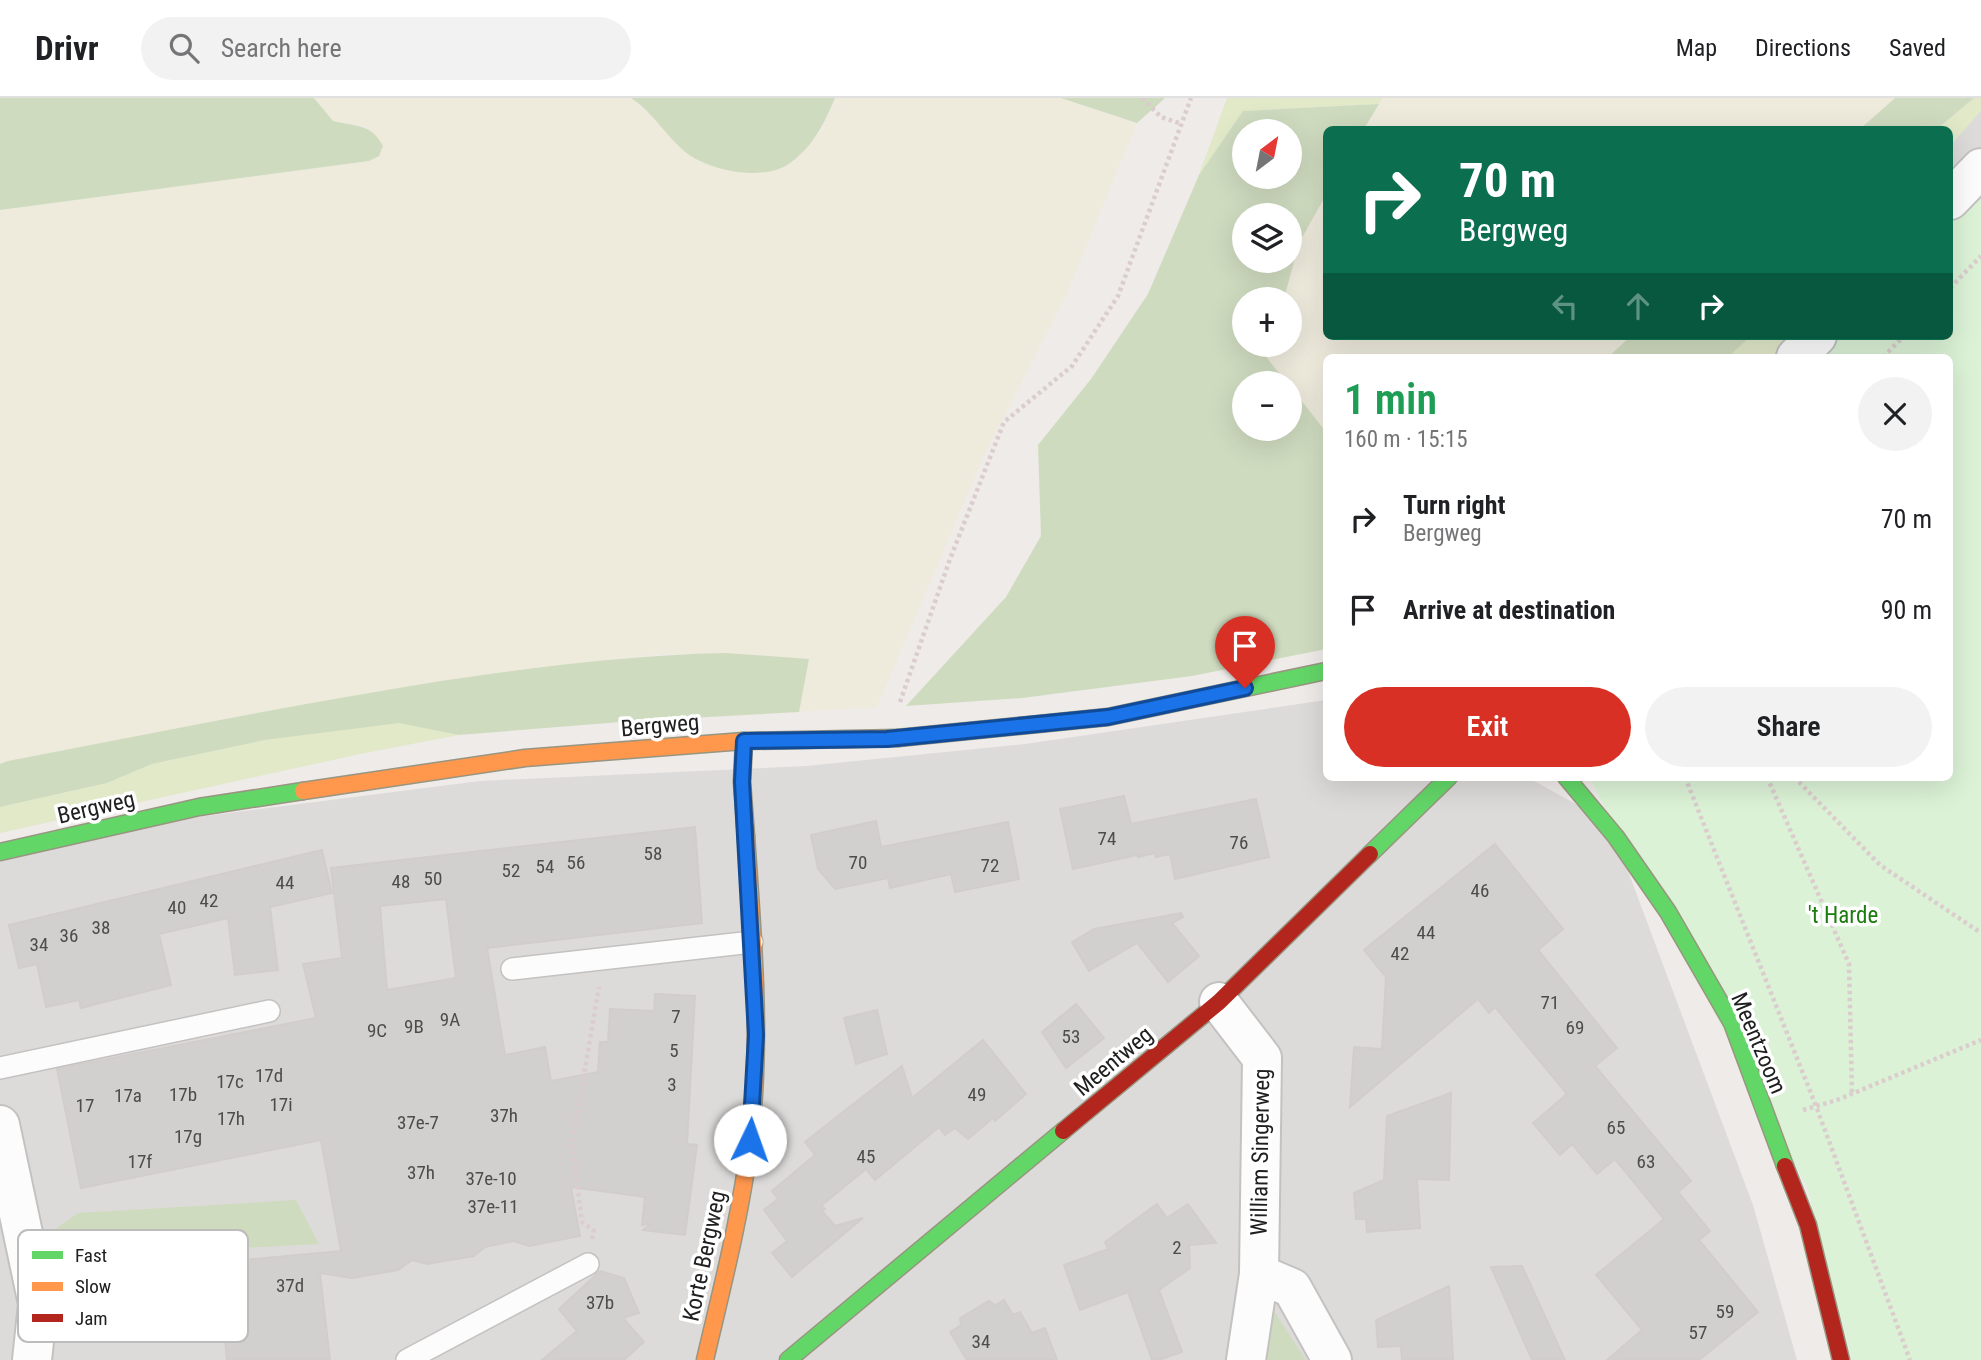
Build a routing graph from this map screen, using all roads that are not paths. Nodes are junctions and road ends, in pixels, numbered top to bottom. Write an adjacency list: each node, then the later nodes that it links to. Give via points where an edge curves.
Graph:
1 (1981, 167): 2 (street)
2 (1953, 197)
3 (1813, 340): 4 (street)
4 (1799, 354)
5 (1323, 672): 6 (street, Bergweg, via 1108,717 887,739)
6 (744, 741): 9 (street, Bergweg, via 525,758 213,804); 10 (street, Korte Bergweg, via 742,782)
7 (1445, 781): 12 (street, Meentweg)
8 (1569, 781): 27 (street, Meentzoom, via 1616,837 1668,912 1732,1023 1808,1225)
9 (0, 852)
10 (752, 942): 11 (lane); 23 (street, Korte Bergweg, via 756,1035 750,1140)
11 (512, 969)
12 (1219, 1002): 19 (street, William Singerweg, via 1262,1058); 24 (street, Meentweg)
13 (269, 1011): 14 (lane)
14 (0, 1068)
15 (0, 1126): 16 (street)
16 (6, 1173): 17 (street)
17 (20, 1230)
18 (588, 1264): 22 (lane)
19 (1259, 1274): 25 (street, William Singerweg); 26 (street, via 1292,1288)
20 (34, 1342): 21 (street)
21 (32, 1360)
22 (407, 1360)
23 (705, 1360)
24 (788, 1360)
25 (1246, 1360)
26 (1332, 1360)
27 (1841, 1360)

